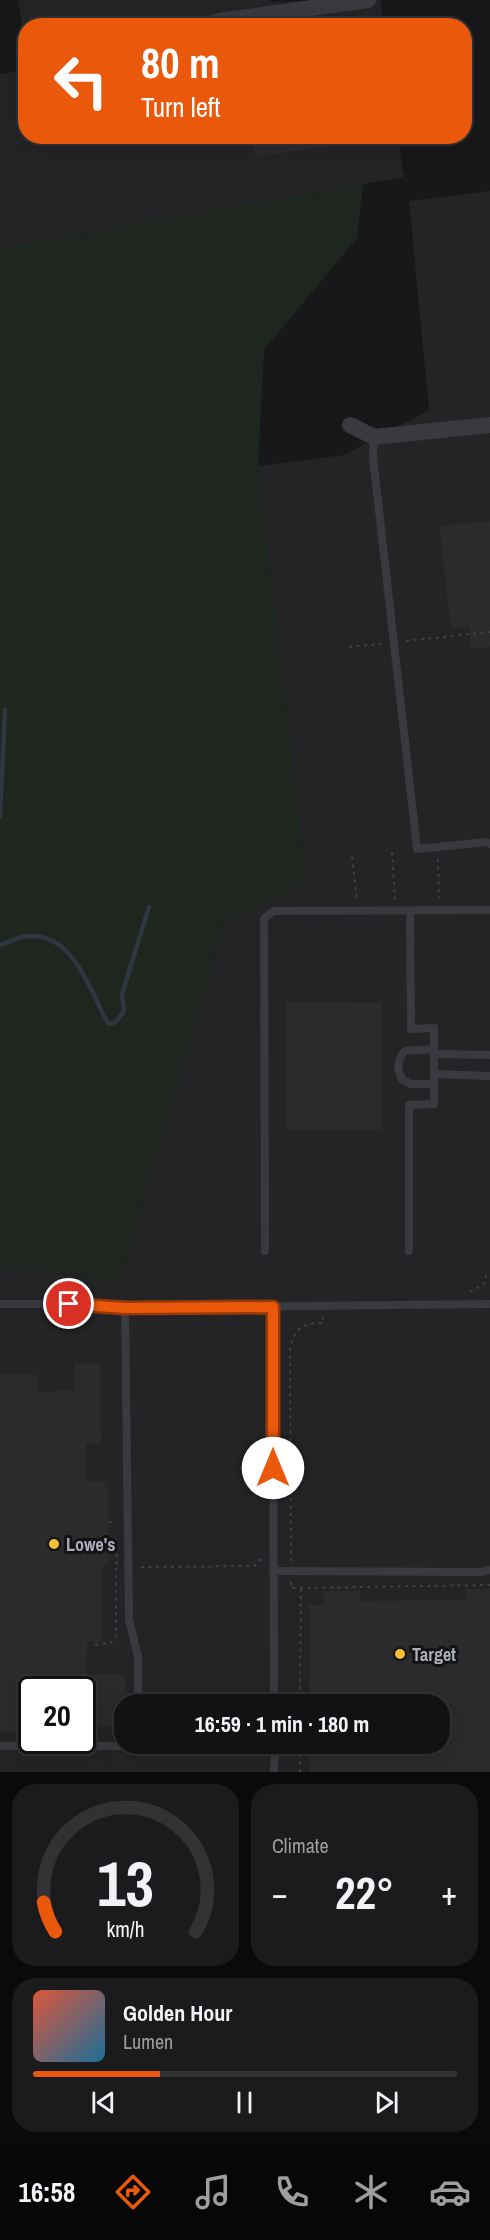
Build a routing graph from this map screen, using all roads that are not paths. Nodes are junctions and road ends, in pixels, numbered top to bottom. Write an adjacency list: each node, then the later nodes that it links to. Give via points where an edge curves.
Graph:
1 (368, 0): 2 (street)
2 (256, 18)
3 (350, 425): 5 (street)
4 (490, 425): 5 (street)
5 (374, 437): 6 (lane, via 417,849)
6 (490, 844)
7 (490, 910): 8 (lane)
8 (410, 911): 9 (lane, via 411,1029 434,1028); 13 (lane, via 273,911 264,919)
9 (434, 1051): 10 (lane); 12 (lane); 12 (lane, via 405,1051 398,1066 403,1080 411,1084)
10 (490, 1055)
11 (490, 1076): 12 (lane)
12 (434, 1079): 14 (lane, via 434,1104 410,1104)
13 (265, 1251)
14 (410, 1251)
15 (0, 1304): 18 (lane)
16 (490, 1304): 17 (lane)
17 (273, 1307): 18 (lane); 20 (lane)
18 (125, 1308): 21 (lane, via 129,1619 138,1657)
19 (490, 1570): 20 (lane)
20 (273, 1572): 22 (lane)
21 (138, 1694)
22 (274, 1694)
23 (114, 1745): 24 (lane)
24 (0, 1746)
25 (275, 1754): 26 (lane)
26 (274, 1772)

